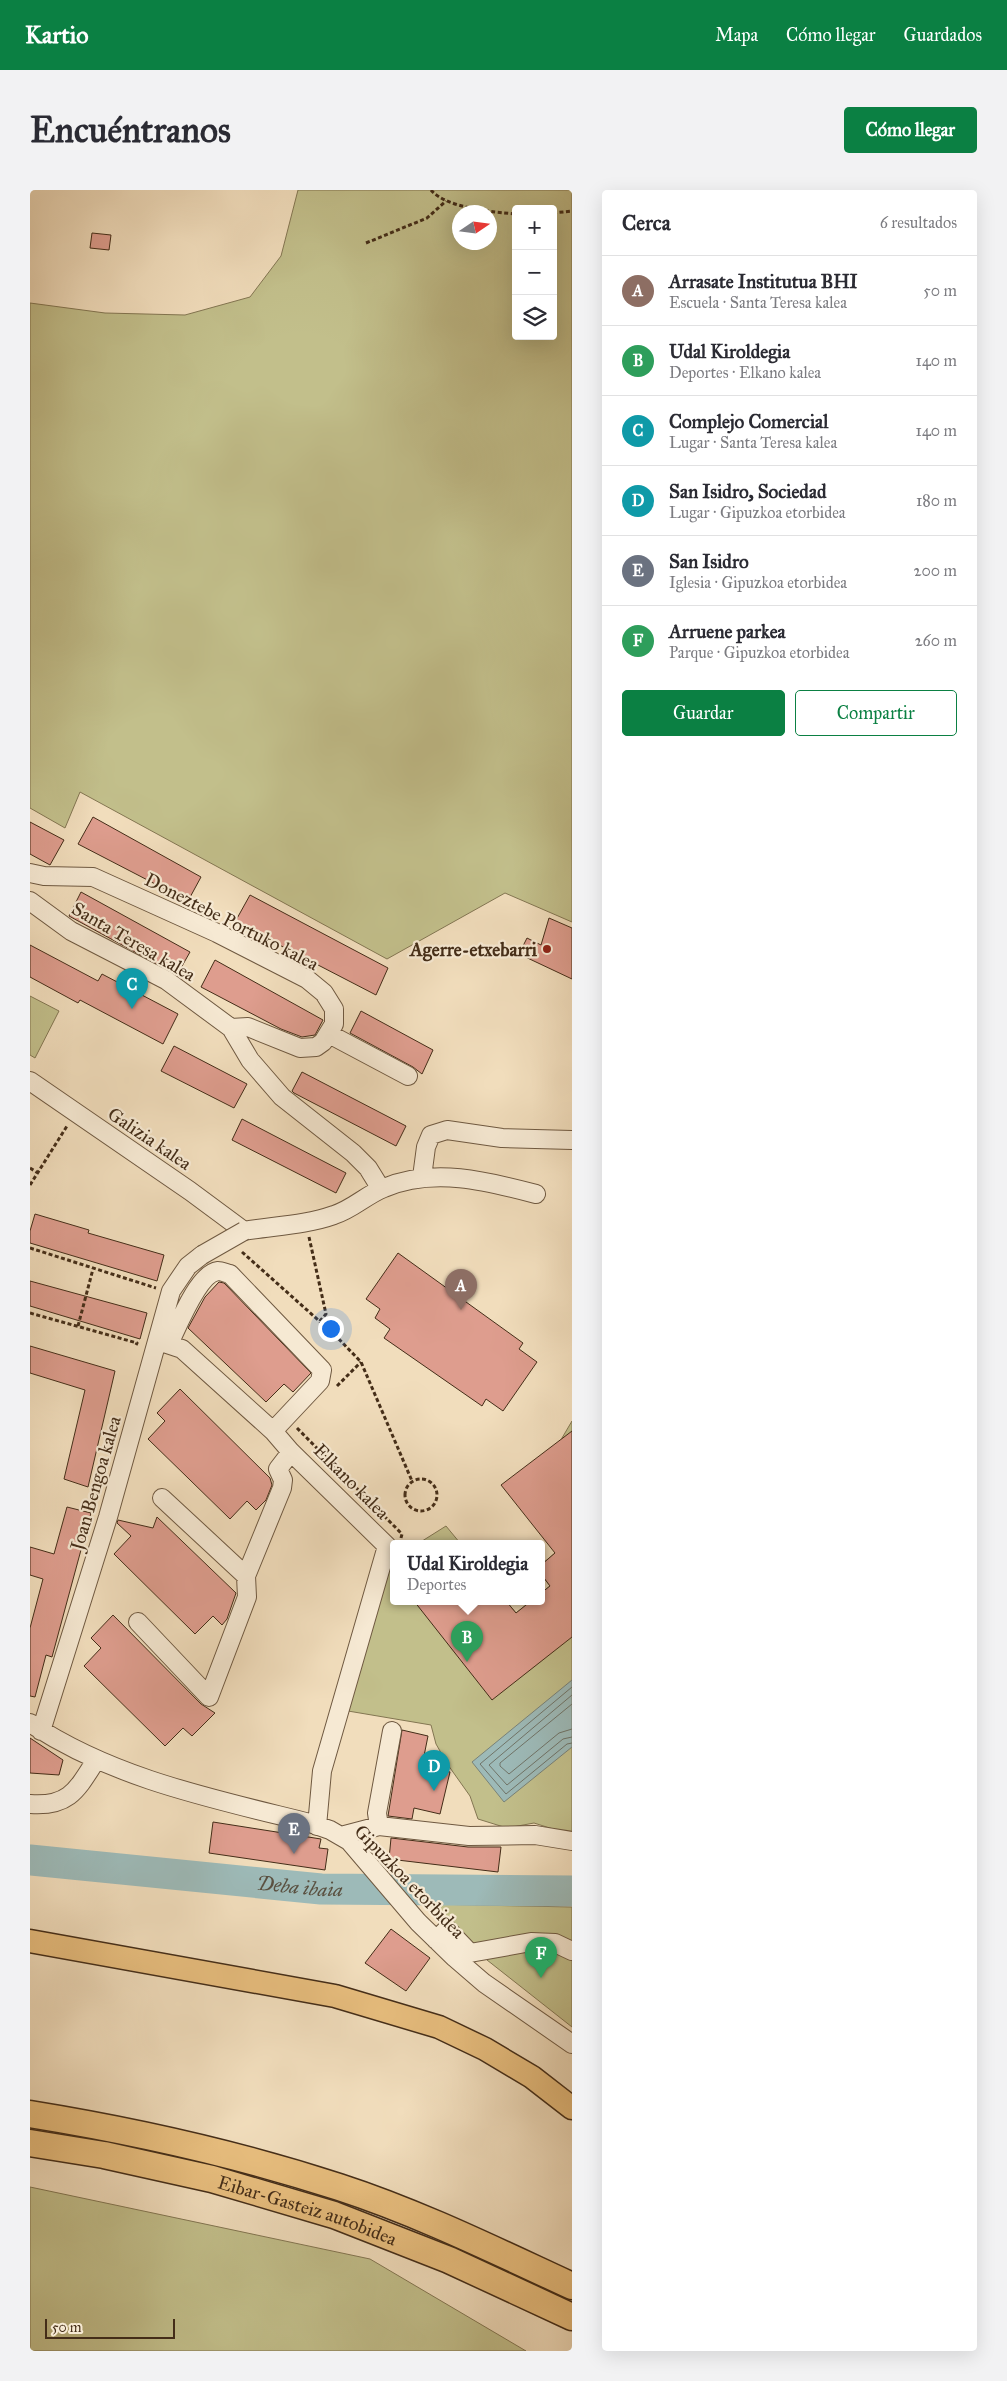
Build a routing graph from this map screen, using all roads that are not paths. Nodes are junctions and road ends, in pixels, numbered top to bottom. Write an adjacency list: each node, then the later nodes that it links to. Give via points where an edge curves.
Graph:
1 (30, 873): 4 (street, Doneztebe Portuko kalea, via 93,877 217,933 307,979 324,993 334,1009 334,1024)
2 (30, 901): 3 (street, Santa Teresa kalea, via 72,931 166,980)
3 (231, 1028): 4 (street, via 248,1027 300,1048 316,1047); 9 (street, Santa Teresa kalea, via 250,1060 282,1097 353,1153 368,1168)
4 (329, 1034): 5 (street)
5 (408, 1076)
6 (30, 1081): 11 (street, Galizia kalea)
7 (572, 1140): 8 (street, via 502,1138 447,1130 431,1135)
8 (422, 1177): 9 (street); 10 (street, via 459,1178)
9 (381, 1189): 11 (street, via 350,1209 332,1216)
10 (536, 1194)
11 (244, 1231): 12 (street, Joan Bengoa kalea, bridge, via 188,1266 170,1291)
12 (164, 1342): 13 (street, Elkano kalea, via 182,1349); 13 (street, via 190,1297 211,1274 218,1271 230,1274 322,1370 320,1381); 18 (street, Joan Bengoa kalea)
13 (273, 1430): 14 (street, Elkano kalea)
14 (292, 1452): 16 (street, via 278,1469 283,1480 282,1488); 22 (street, Elkano kalea, via 387,1546 322,1771)
15 (162, 1498): 16 (street)
16 (246, 1576): 17 (street, via 247,1597 209,1697)
17 (138, 1622)
18 (36, 1727): 20 (street, Gipuzkoa etorbidea)
19 (392, 1731): 23 (street, via 377,1813)
20 (96, 1760): 21 (street, via 71,1796 60,1802); 22 (street, Gipuzkoa etorbidea, via 169,1787)
21 (30, 1804)
22 (317, 1826): 24 (street, Gipuzkoa etorbidea)
23 (378, 1826): 24 (street); 25 (street, via 469,1836 535,1835)
24 (341, 1836): 26 (street, Gipuzkoa etorbidea, via 349,1841)
25 (572, 1841)
26 (436, 1940): 28 (street, via 447,1930 470,1954 531,1942 555,1943); 29 (street, Gipuzkoa etorbidea, via 484,1983)
27 (30, 1942): 30 (main road, via 335,1996 439,2027 532,2077)
28 (572, 1951)
29 (572, 2044)
30 (572, 2108)
31 (30, 2114): 33 (highway, Eibar-Gasteiz autobidea, via 106,2126 213,2150 340,2187 461,2234)
32 (30, 2143): 34 (highway, Eibar-Gasteiz autobidea, via 104,2155 212,2179 334,2215 449,2260)
33 (572, 2286)
34 (572, 2317)

